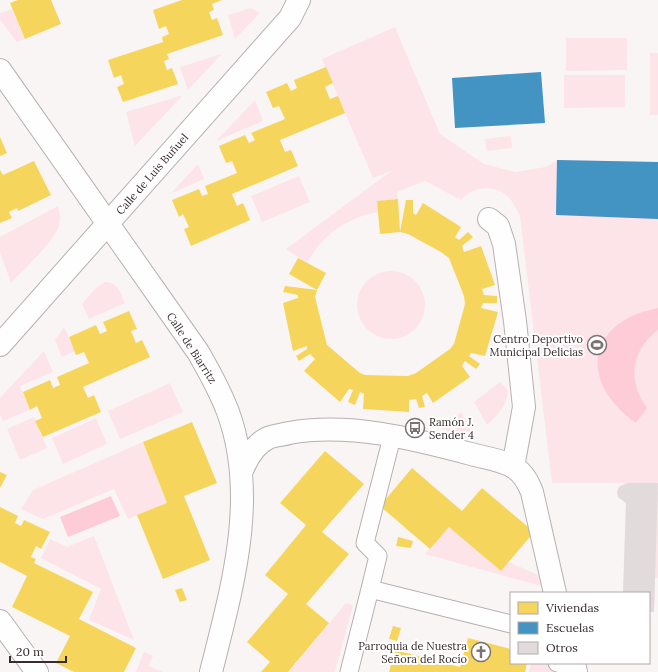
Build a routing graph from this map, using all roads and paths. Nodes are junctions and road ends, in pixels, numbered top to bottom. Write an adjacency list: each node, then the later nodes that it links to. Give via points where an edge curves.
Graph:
1 (299, 0): 4 (street, Calle de Luis Buñuel, via 290,18)
2 (0, 70): 4 (street, Calle de Biarritz)
3 (489, 219): 9 (street, via 498,226 504,244 524,407)
4 (108, 225): 5 (street, Calle de Luis Buñuel); 6 (street, Calle de Biarritz, via 198,352 218,388)
5 (0, 345)
6 (228, 413): 8 (street, via 245,431); 10 (street, Calle de Biarritz)
7 (392, 437): 8 (street, via 325,429); 9 (street, via 455,450); 11 (street, via 365,543 378,556)
8 (268, 438): 10 (street, via 254,450)
9 (513, 467): 12 (street, via 528,481 532,492)
10 (241, 473): 16 (street, Calle de Biarritz, via 242,517 237,562)
11 (370, 589): 14 (street); 17 (street)
12 (556, 592)
13 (0, 622): 15 (street)
14 (510, 624)
15 (37, 672)
16 (211, 672)
17 (349, 672)

